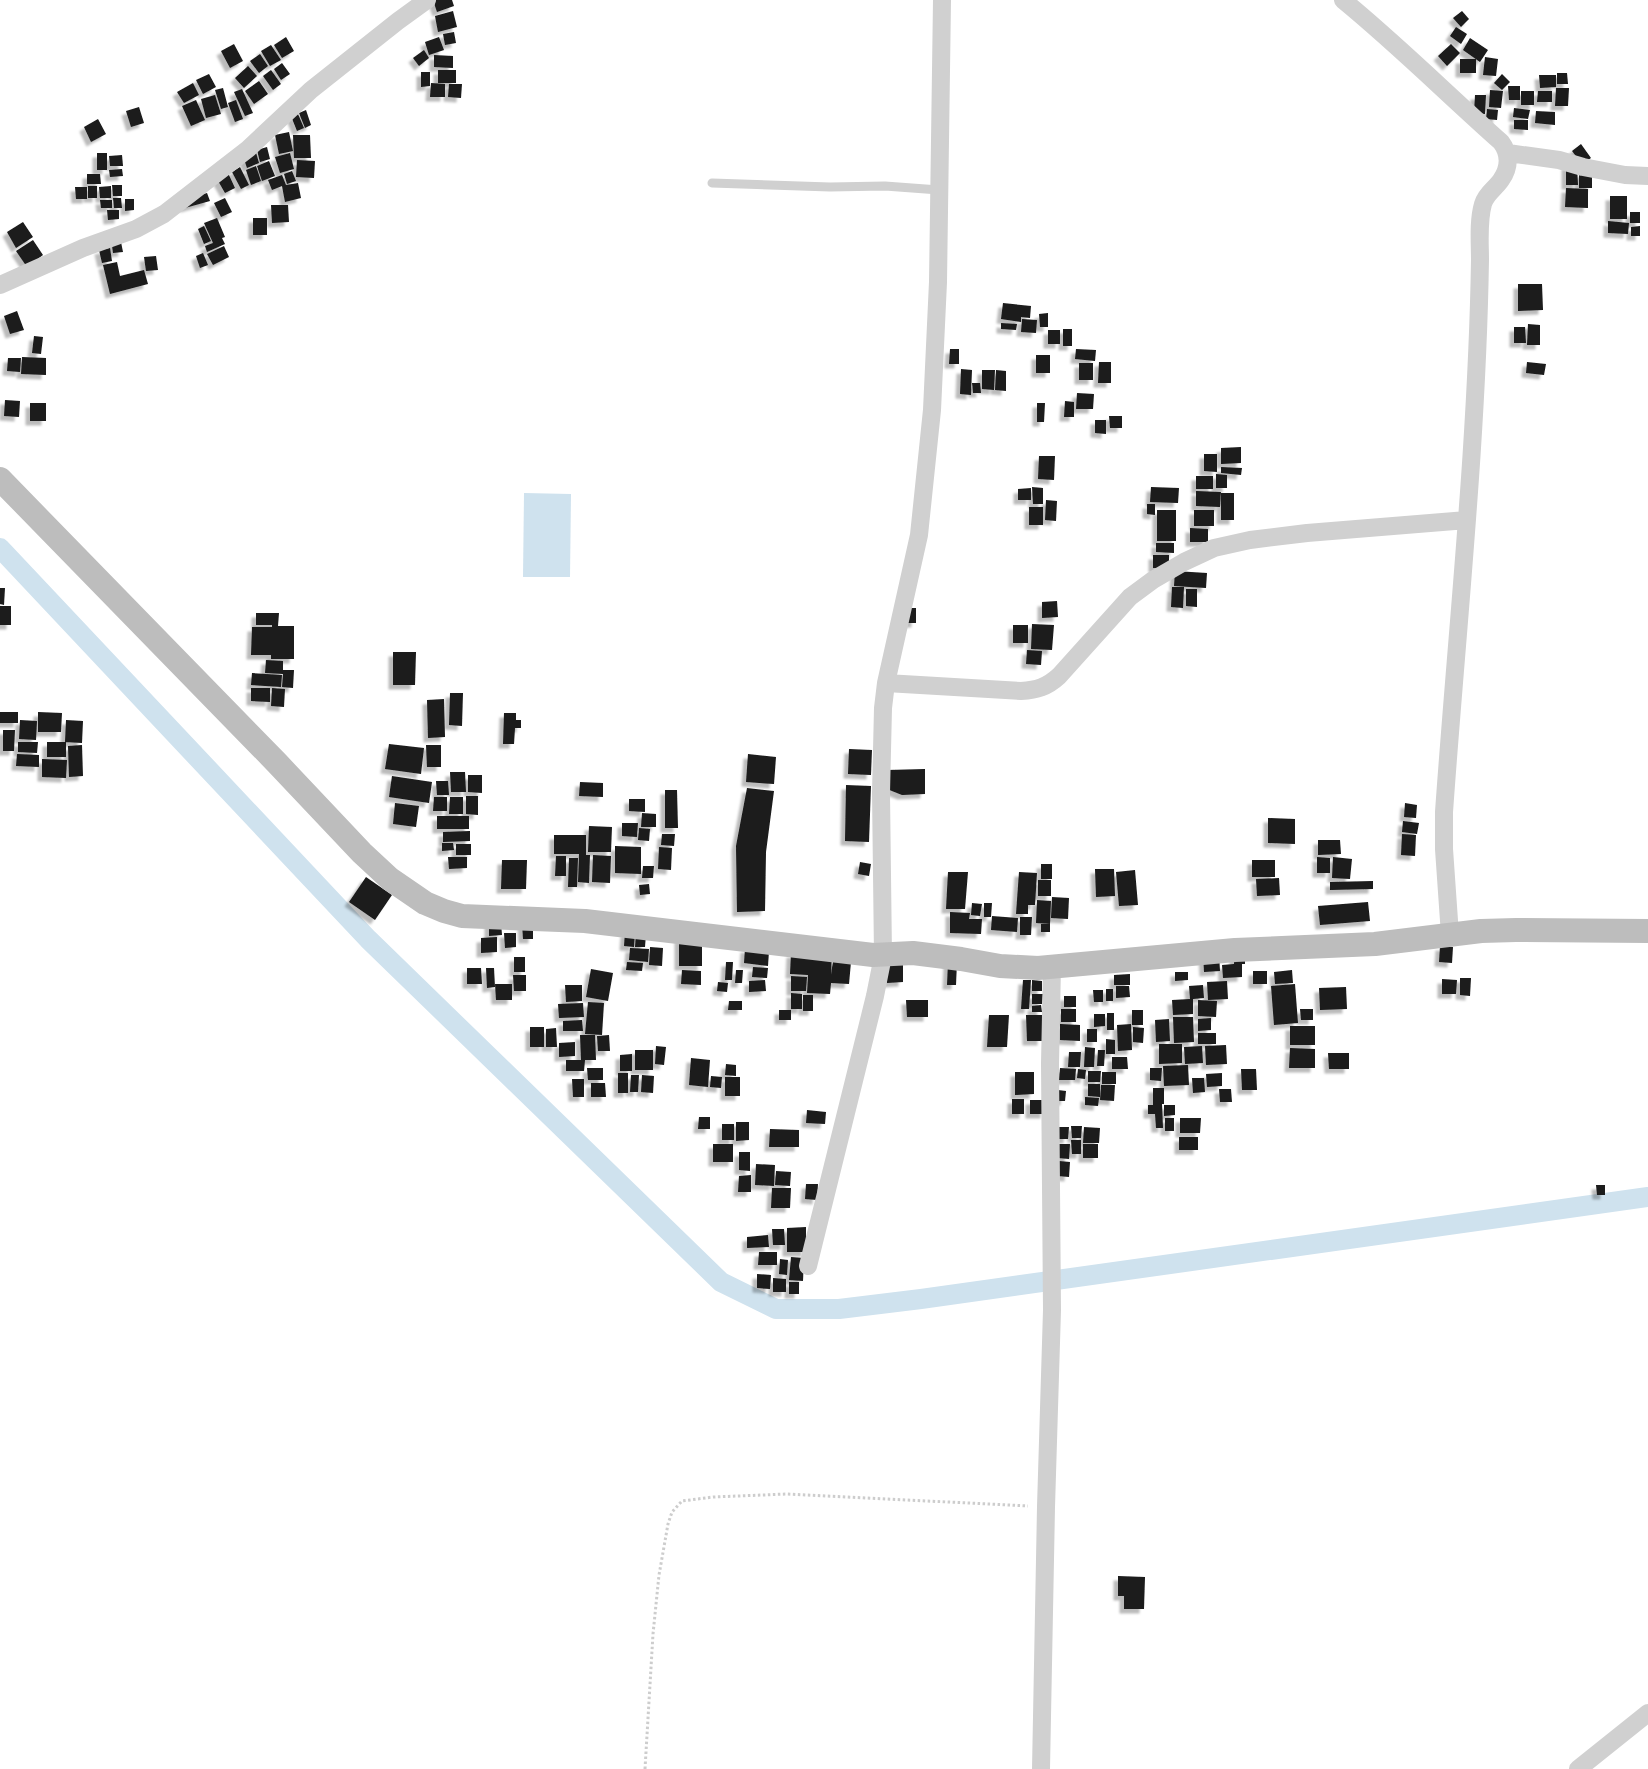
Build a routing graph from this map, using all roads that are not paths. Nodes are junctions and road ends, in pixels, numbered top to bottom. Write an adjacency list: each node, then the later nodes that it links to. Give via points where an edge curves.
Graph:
1 (428, 0): 8 (street, via 318,84 248,149 164,214 136,229 83,248)
2 (942, 0): 7 (street)
3 (1343, 0): 4 (street, via 1501,142)
4 (1508, 154): 5 (street, via 1560,160 1625,175); 10 (street, via 1501,180 1488,193 1482,206 1479,330)
5 (1648, 176)
6 (712, 183): 7 (lane)
7 (939, 190): 11 (street, via 936,352 923,508)
8 (0, 285)
9 (0, 478): 14 (street, via 362,853 425,903 462,916 585,922)
10 (1466, 520): 11 (street, via 1307,533 1214,548 1184,562 1136,592 1052,683 1038,689 1021,691); 13 (street, via 1444,812)
11 (886, 683): 14 (street, via 881,793)
12 (1648, 931): 13 (street, via 1516,930)
13 (1450, 934): 15 (street, via 1375,944 1235,950)
14 (883, 956): 15 (street, via 913,953 1000,966); 16 (street)
15 (1052, 966): 18 (street, via 1052,1310)
16 (808, 1266)
17 (1648, 1713): 19 (street)
18 (1041, 1769)
19 (1578, 1769)

